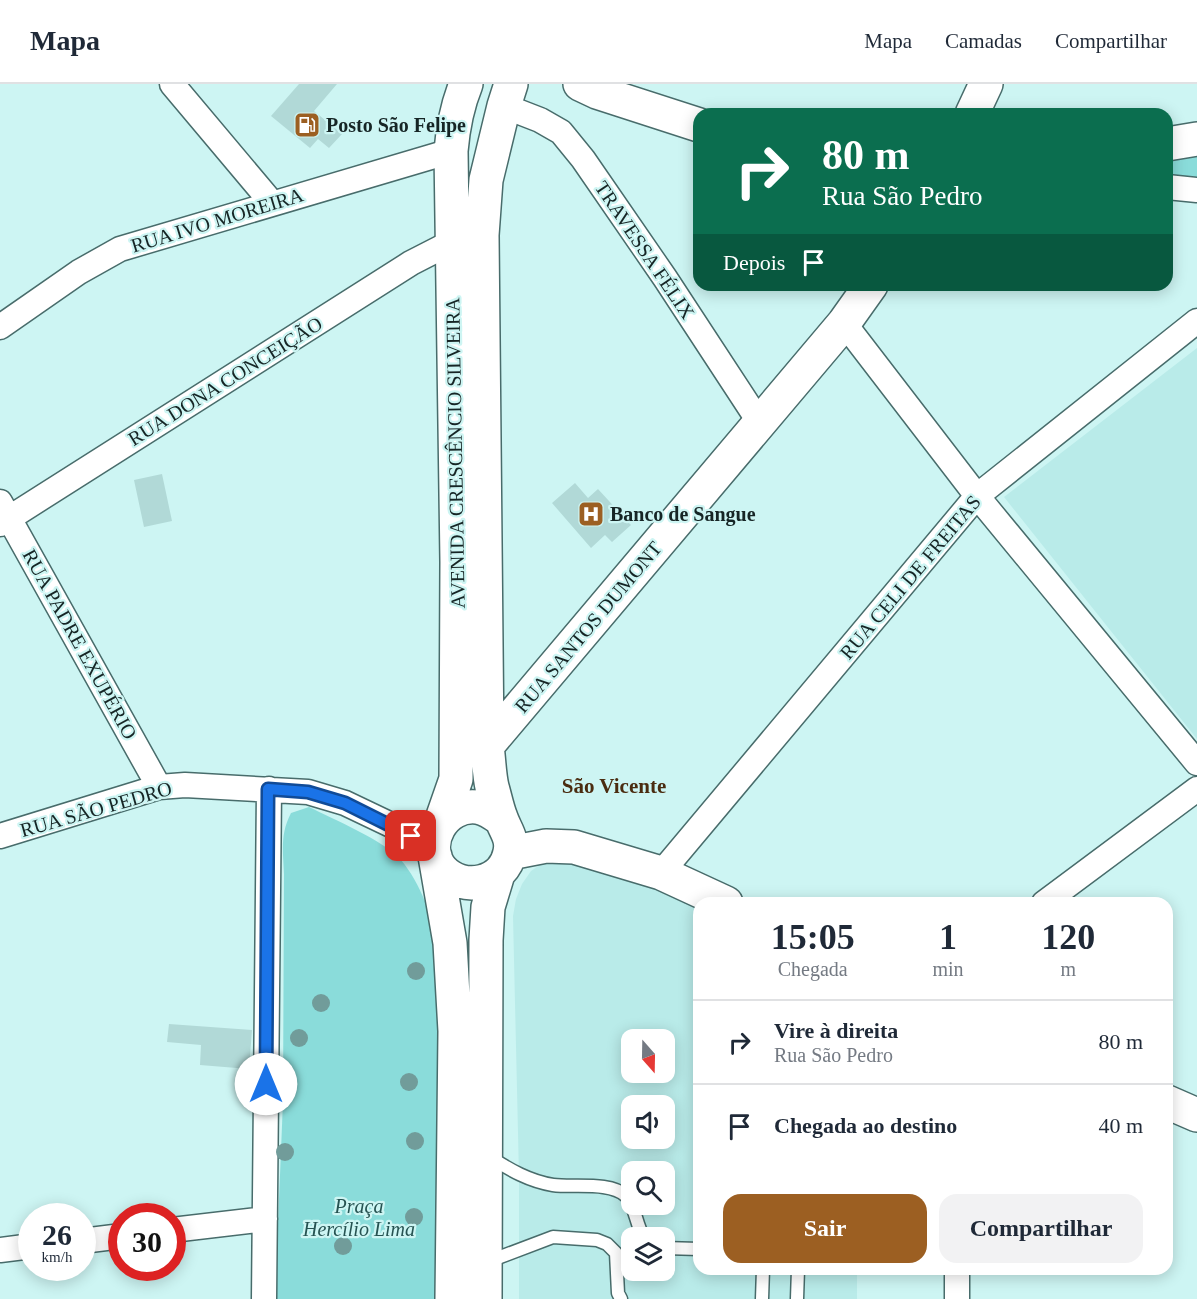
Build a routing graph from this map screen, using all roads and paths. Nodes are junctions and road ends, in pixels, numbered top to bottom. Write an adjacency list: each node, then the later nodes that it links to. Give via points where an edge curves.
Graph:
1 (172, 84): 13 (street)
2 (466, 84): 10 (main road, AVENIDA CRESCÊNCIO SILVEIRA, via 459,100)
3 (580, 84): 7 (main road)
4 (986, 84): 6 (main road)
5 (508, 95): 19 (street, TRAVESSA FÉLIX, via 561,132 576,150); 22 (main road, AVENIDA CRESCÊNCIO SILVEIRA, via 486,180 482,235)
6 (975, 108)
7 (693, 123)
8 (1197, 139): 9 (main road)
9 (1173, 143)
10 (451, 151): 13 (street, RUA IVO MOREIRA); 14 (main road, AVENIDA CRESCÊNCIO SILVEIRA)
11 (1173, 188): 12 (street)
12 (1197, 190)
13 (272, 203): 18 (street, RUA IVO MOREIRA, via 120,249 79,272)
14 (452, 242): 21 (street, RUA DONA CONCEIÇÃO, via 411,262); 29 (main road, AVENIDA CRESCÊNCIO SILVEIRA, via 456,779)
15 (867, 291): 17 (main road, RUA SANTOS DUMONT)
16 (1197, 321): 20 (street, RUA CELI DE FREITAS)
17 (844, 323): 19 (main road, RUA SANTOS DUMONT); 20 (street)
18 (0, 327)
19 (760, 423): 22 (main road, RUA SANTOS DUMONT)
20 (977, 496): 23 (street); 31 (street, RUA CELI DE FREITAS)
21 (3, 515): 24 (street, RUA PADRE EXUPÉRIO)
22 (487, 746): 27 (main road, AVENIDA CRESCÊNCIO SILVEIRA, via 491,785)
23 (1197, 763)
24 (159, 787): 25 (street, RUA SÃO PEDRO, via 185,784); 28 (street, RUA SÃO PEDRO)
25 (268, 789): 29 (street, RUA SÃO PEDRO, via 308,792 345,803); 37 (street)
26 (1197, 789): 33 (street)
27 (501, 819): 29 (main road, via 490,811 464,807 451,813); 30 (main road, via 510,841)
28 (0, 836)
29 (436, 841): 30 (main road, via 441,868 462,882 487,881); 49 (main road, via 450,943 455,1031)
30 (504, 863): 31 (main road, via 546,846 574,846); 36 (main road, via 488,908 486,940)
31 (661, 873): 32 (main road)
32 (713, 897)
33 (1052, 897)
34 (1173, 1105): 35 (main road)
35 (1197, 1115)
36 (486, 1155): 38 (lane, via 519,1176 554,1185 608,1187 624,1194 631,1202); 44 (main road)
37 (265, 1219): 39 (street); 48 (street)
38 (639, 1227)
39 (186, 1228)
40 (18, 1248): 43 (street)
41 (675, 1248): 42 (lane)
42 (693, 1249)
43 (0, 1250)
44 (486, 1263): 50 (main road); 51 (lane, via 553,1237 597,1240 616,1252)
45 (763, 1275): 52 (lane)
46 (798, 1275): 53 (lane)
47 (957, 1275): 54 (street)
48 (264, 1299)
49 (453, 1299)
50 (485, 1299)
51 (621, 1299)
52 (762, 1299)
53 (798, 1299)
54 (957, 1299)

